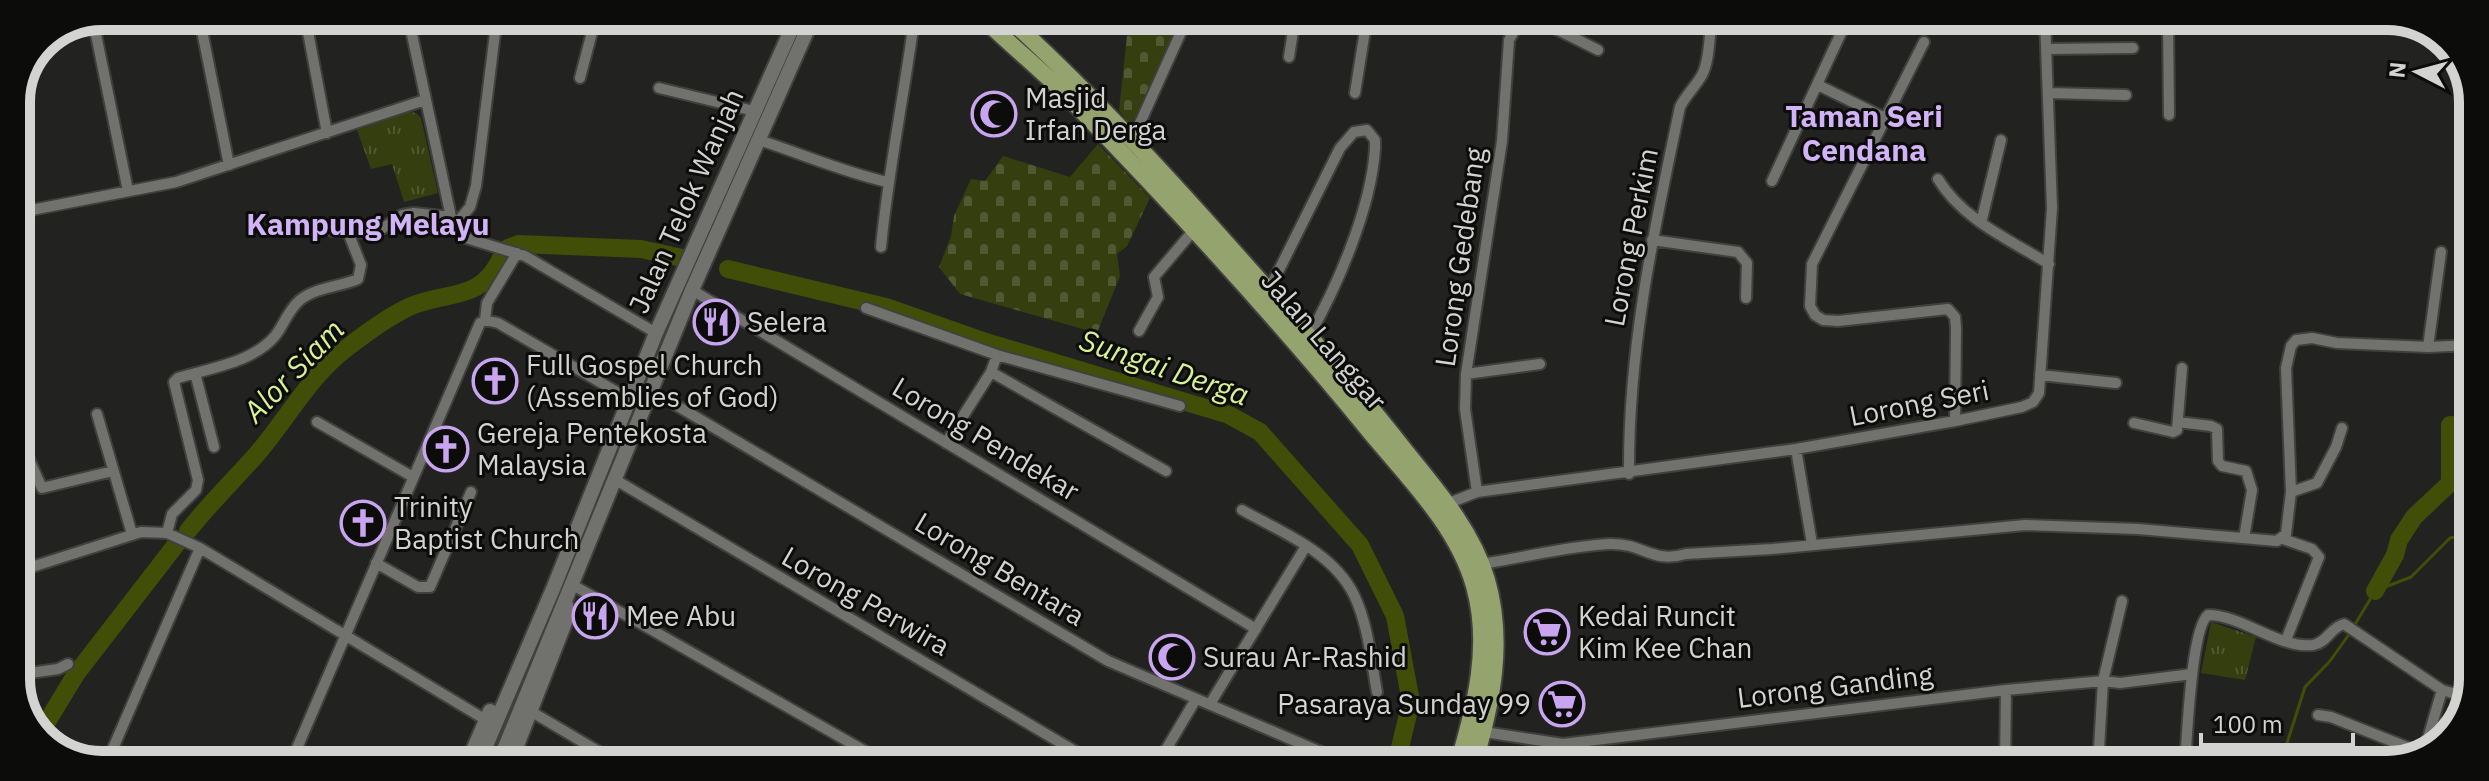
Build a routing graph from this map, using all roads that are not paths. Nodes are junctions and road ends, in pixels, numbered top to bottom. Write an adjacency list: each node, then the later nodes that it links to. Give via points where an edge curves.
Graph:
1 (95, 30): 45 (street)
2 (202, 30): 41 (street)
3 (308, 30): 36 (street)
4 (411, 30): 32 (street)
5 (495, 30): 47 (street, via 476,186 470,207)
6 (593, 30): 26 (street)
7 (798, 30): 33 (main road, Jalan Telok Wanjah)
8 (800, 30): 37 (main road, Jalan Telok Wanjah)
9 (913, 30): 44 (street)
10 (996, 30): 40 (main road, Jalan Langgar)
11 (1021, 30): 39 (main road, Jalan Langgar)
12 (1183, 30): 39 (street)
13 (1293, 30): 25 (street)
14 (1365, 30): 29 (street)
15 (1514, 30): 72 (street, Lorong Gedebang)
16 (1558, 30): 24 (street, Lorong Gedebang)
17 (1710, 30): 52 (street, Lorong Perkim, via 1701,76 1680,107)
18 (1843, 30): 27 (street)
19 (2045, 30): 23 (street, Lorong Seri)
20 (2168, 30): 34 (street)
21 (1924, 42): 35 (street)
22 (2133, 48): 23 (street)
23 (2046, 49): 30 (street, Lorong Seri)
24 (1598, 50)
25 (1289, 57)
26 (580, 78)
27 (1818, 85): 35 (street); 43 (street)
28 (659, 88): 33 (street)
29 (1355, 93)
30 (2049, 93): 31 (street); 56 (street, Lorong Seri)
31 (2126, 95)
32 (425, 100): 36 (street); 47 (street)
33 (754, 111): 63 (main road, Jalan Telok Wanjah)
34 (2169, 115)
35 (1885, 118): 79 (street, via 1812,264 1810,306 1823,320 1948,309 1955,317)
36 (327, 133): 41 (street)
37 (759, 140): 44 (street); 57 (main road, Jalan Telok Wanjah)
38 (2001, 140): 48 (street)
39 (1132, 141): 40 (street); 58 (main road, Jalan Langgar)
40 (1121, 154): 50 (main road, Jalan Langgar)
41 (229, 165): 45 (street)
42 (1938, 179): 48 (street, via 1959,207)
43 (1772, 181)
44 (887, 182): 53 (street)
45 (128, 191): 46 (street)
46 (30, 210)
47 (453, 221): 51 (street, via 414,213 376,233); 55 (street, via 466,238)
48 (1981, 223): 56 (street)
49 (332, 231): 51 (street)
50 (1193, 231): 62 (street, via 1154,277 1158,297); 96 (main road, Jalan Langgar)
51 (348, 232): 71 (street, via 361,265 358,279 299,301 261,349)
52 (1652, 240): 59 (street, via 1738,252 1747,263); 90 (street, Lorong Perkim, via 1633,358)
53 (881, 247)
54 (2441, 252): 66 (street)
55 (517, 253): 61 (street, via 487,303); 63 (street)
56 (2049, 264): 73 (street, Lorong Seri)
57 (692, 290): 75 (main road, Jalan Telok Wanjah); 84 (street, Lorong Pendekar)
58 (1269, 290): 64 (main road, Jalan Langgar); 64 (street, via 1340,148 1354,132 1367,130 1375,149 1363,208 1338,281)
59 (1746, 298)
60 (866, 308): 67 (street)
61 (485, 320): 76 (street); 91 (street, via 476,328)
62 (1139, 331)
63 (656, 333): 76 (main road, Jalan Telok Wanjah)
64 (1309, 336): 96 (main road, Jalan Langgar, via 1339,368)
65 (2459, 346): 66 (street)
66 (2428, 347): 95 (street, via 2296,340 2286,368)
67 (997, 355): 70 (street); 77 (street)
68 (1540, 364): 72 (street)
69 (2182, 368): 81 (street)
70 (991, 372): 84 (street); 89 (street)
71 (195, 373): 85 (street); 98 (street, via 178,378 174,385 198,485 172,514)
72 (1466, 374): 94 (street, Lorong Gedebang, via 1465,409)
73 (2040, 375): 74 (street); 79 (street, Lorong Seri, via 2033,402)
74 (2116, 383)
75 (650, 392): 92 (main road, Jalan Telok Wanjah); 121 (street, Lorong Bentara, via 1108,661)
76 (629, 399): 108 (main road, Jalan Telok Wanjah)
77 (1180, 406)
78 (97, 414): 88 (street)
79 (1955, 421): 86 (street, Lorong Seri)
80 (317, 422): 91 (street)
81 (2178, 422): 82 (street, via 2173,432); 100 (street, via 2217,429 2218,461 2246,471 2252,490)
82 (2134, 423)
83 (2342, 428): 95 (street, via 2317,483)
84 (946, 443): 110 (street, Lorong Pendekar)
85 (214, 447)
86 (1796, 449): 90 (street, Lorong Seri); 102 (street)
87 (30, 462): 88 (street, via 42,488)
88 (113, 471): 99 (street)
89 (1166, 471)
90 (1629, 474): 94 (street, Lorong Seri)
91 (413, 477): 105 (street)
92 (614, 479): 108 (main road, Jalan Telok Wanjah); 137 (street, Lorong Perwira)
93 (471, 492): 105 (street, via 430,587 418,587)
94 (1477, 492): 96 (street, Lorong Seri)
95 (2291, 492): 101 (street)
96 (1441, 508): 106 (main road, Jalan Langgar, via 1464,530); 140 (main road, Jalan Langgar, via 1474,583 1483,638)
97 (1242, 510): 103 (street)
98 (167, 533): 99 (street); 104 (street)
99 (132, 534): 107 (street)
100 (2244, 538): 101 (street); 102 (street, via 2025,525)
101 (2283, 539): 112 (street, via 2312,549 2319,557)
102 (1812, 544): 106 (street, via 1664,558 1631,545 1607,544)
103 (1306, 546): 110 (street); 119 (street, via 1334,567 1354,596)
104 (200, 548): 111 (street); 129 (street)
105 (376, 563): 111 (street)
106 (1480, 564): 126 (main road, Jalan Langgar, via 1497,637)
107 (30, 567)
108 (563, 589): 123 (main road, via 566,620); 125 (main road, via 504,679); 132 (main road, Jalan Telok Wanjah, via 514,679); 133 (main road, Jalan Telok Wanjah); 136 (street)
109 (2122, 601): 116 (street)
110 (1256, 629): 122 (street)
111 (345, 635): 125 (street); 130 (street)
112 (2286, 640): 115 (street, via 2208,615 2201,621); 118 (street, via 2313,645 2344,624)
113 (68, 664): 114 (street)
114 (30, 673)
115 (2192, 674): 116 (street, Lorong Ganding); 144 (street)
116 (2103, 681): 117 (street, Lorong Ganding); 143 (street)
117 (2006, 690): 126 (street, Lorong Ganding, via 1563,744); 142 (street)
118 (2442, 690): 120 (street); 127 (street)
119 (1377, 692)
120 (2457, 694)
121 (1196, 699): 122 (street, Lorong Bentara); 138 (street)
122 (1210, 704): 139 (street, Lorong Bentara)
123 (532, 712): 134 (main road); 135 (street)
124 (2318, 715): 128 (street)
125 (486, 720): 131 (main road)
126 (1484, 732): 141 (main road, Jalan Langgar)
127 (2427, 738)
128 (2408, 747)
129 (112, 751)
130 (296, 751)
131 (473, 751)
132 (484, 751)
133 (503, 751)
134 (515, 751)
135 (598, 751)
136 (864, 751)
137 (1075, 751)
138 (1165, 751)
139 (1319, 751)
140 (1461, 751)
141 (1478, 751)
142 (2005, 751)
143 (2099, 751)
144 (2186, 751)

